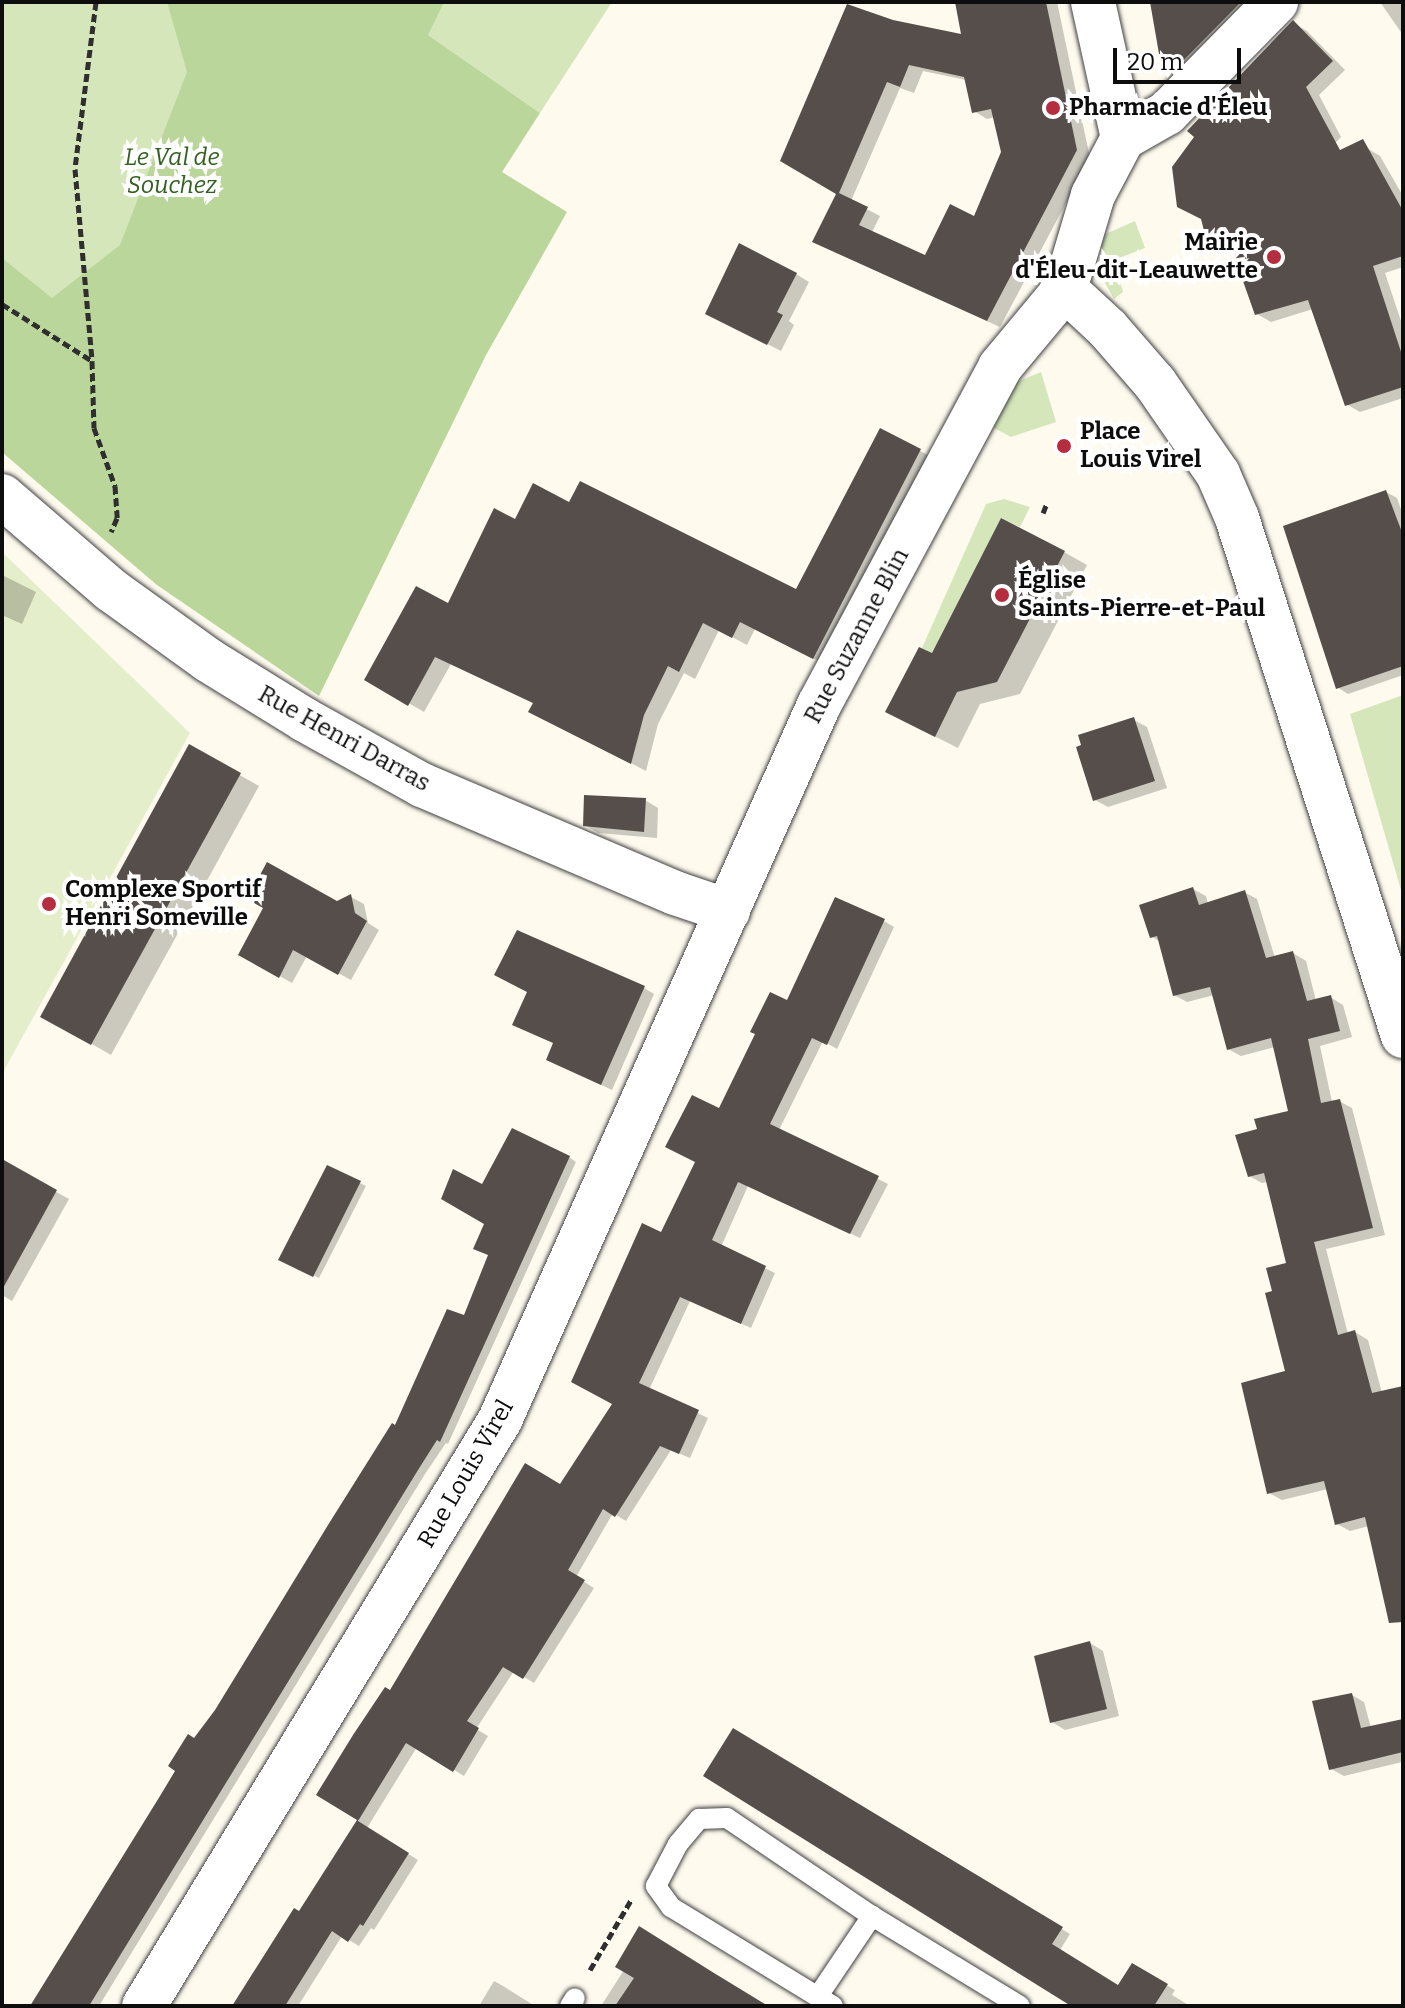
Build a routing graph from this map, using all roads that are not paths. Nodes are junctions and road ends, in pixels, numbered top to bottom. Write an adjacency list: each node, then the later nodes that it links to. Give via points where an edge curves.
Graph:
1 (1093, 2): 3 (street)
2 (1276, 2): 3 (street, via 1167,113)
3 (1114, 155): 4 (street, via 1074,250)
4 (1065, 289): 6 (street, Rue Suzanne Blin, via 1000,367 819,705); 7 (street, via 1155,383 1218,474 1237,518)
5 (2, 496): 6 (street, Rue Henri Darras, via 89,571 208,660 422,785)
6 (728, 911): 10 (street, Rue Louis Virel, via 500,1420)
7 (1403, 1036)
8 (872, 1916): 9 (lane); 9 (lane, via 727,1818 699,1819 678,1844 656,1886 671,1907); 11 (lane)
9 (826, 2001)
10 (144, 2006)
11 (1020, 2006)

